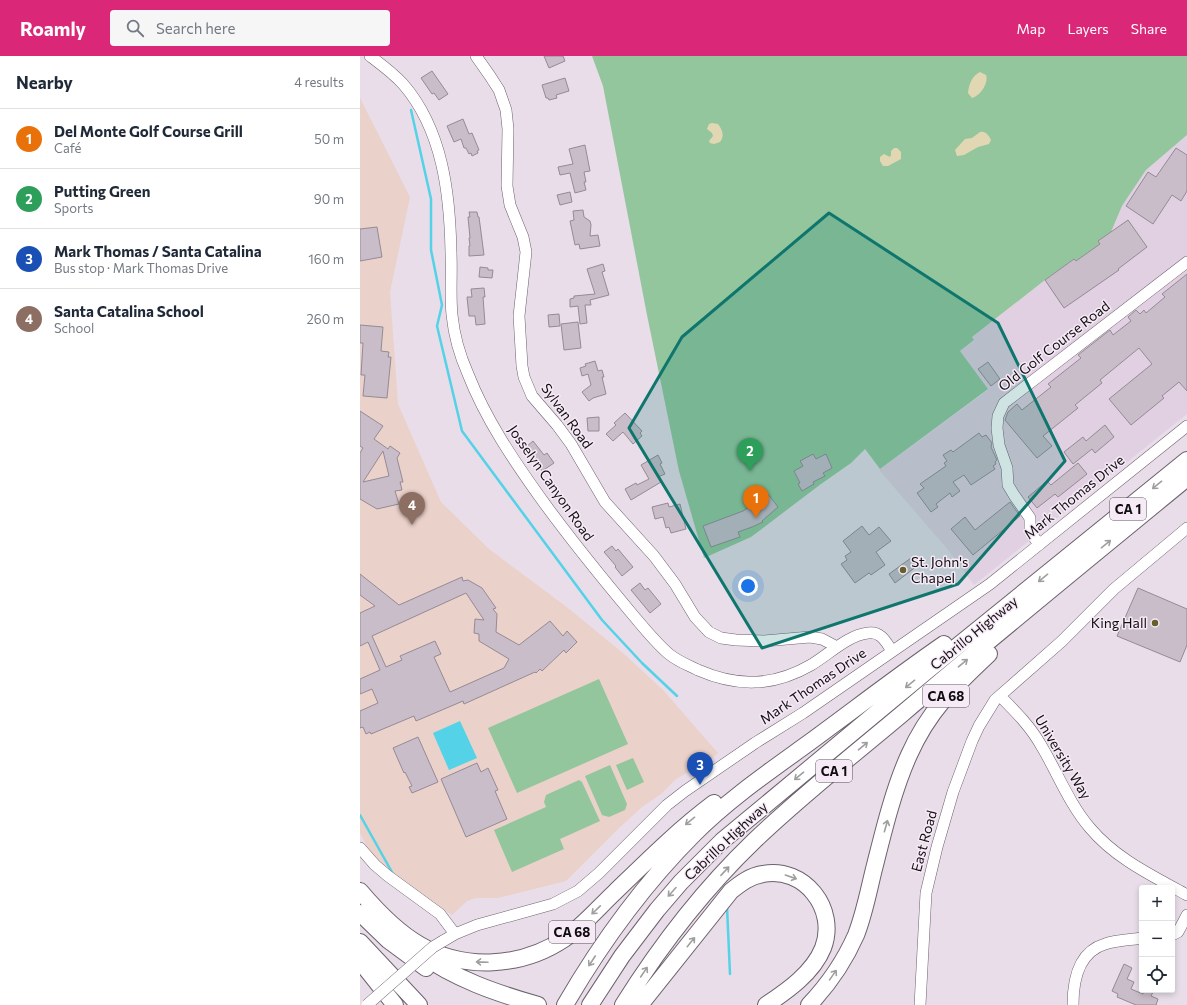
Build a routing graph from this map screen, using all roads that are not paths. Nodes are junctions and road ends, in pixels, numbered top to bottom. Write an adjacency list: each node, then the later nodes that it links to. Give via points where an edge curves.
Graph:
1 (370, 56): 11 (street, Josselyn Canyon Road, via 395,76 415,101 428,125 438,154 448,201 452,313 457,343 469,378 514,459 558,522 635,617 669,654 715,677 750,683 767,681 810,666)
2 (476, 56): 11 (street, Sylvan Road, via 498,90 506,110 508,191 510,205 526,252 519,316 522,366 532,396 571,444 605,502 654,556 695,617 709,632 721,638 736,640 764,641 810,637 822,639)
3 (1187, 262): 8 (street, Old Golf Course Road, via 1004,403 998,416 997,428 999,445 1007,468 1008,485 1030,518 1030,531)
4 (1187, 426): 8 (street, Mark Thomas Drive)
5 (1187, 460): 10 (highway, Cabrillo Highway / CA 1, one-way to 10)
6 (1187, 478): 9 (highway, Cabrillo Highway / CA 1, one-way to 6)
7 (1187, 528): 13 (street, via 1114,590)
8 (1039, 545): 12 (street, Mark Thomas Drive, via 990,584)
9 (1076, 569): 16 (highway, CA 68, one-way to 9, via 909,754 927,721 952,689); 33 (highway, Cabrillo Highway / CA 1, one-way to 9, via 678,927 714,883 753,842 809,791)
10 (1017, 599): 14 (highway, CA 68, via 943,645); 32 (highway, Cabrillo Highway / CA 1, one-way to 32, via 709,853 645,925)
11 (837, 647): 12 (street, Josselyn Canyon Road, via 870,632 879,634)
12 (892, 651): 21 (street, Mark Thomas Drive, via 680,794 578,891 553,904 477,925)
13 (1000, 696): 18 (street, University Way, via 1036,737 1077,809 1094,833 1125,860); 38 (street, East Road, via 986,713 972,741 953,792 937,847 926,893)
14 (759, 779): 17 (highway, CA 68, one-way to 17, via 720,798 687,824 573,932 550,947 524,958 477,962 436,953 398,929); 31 (highway, one-way to 31, via 708,821 660,871 608,936)
15 (360, 848): 21 (street, via 384,873 440,914)
16 (875, 863): 36 (highway, CA 68, via 854,921 837,949 814,977); 37 (highway, one-way to 16, via 839,966 852,942 861,919)
17 (360, 892): 30 (highway, via 387,927 436,964 482,988)
18 (1187, 895)
19 (360, 913): 29 (highway, via 395,946 431,971 469,992)
20 (1187, 915): 22 (street)
21 (455, 934): 26 (street, Mark Thomas Drive, bridge, via 433,947)
22 (1175, 934)
23 (1139, 938): 39 (street, via 1104,944 1087,956 1076,975)
24 (360, 942): 28 (highway)
25 (360, 961): 27 (highway)
26 (366, 1005)
27 (395, 1005)
28 (419, 1005)
29 (506, 1005)
30 (538, 1005)
31 (565, 1005)
32 (590, 1005)
33 (623, 1005)
34 (640, 1005): 35 (highway, one-way to 35, via 732,891 752,877 778,873 798,879 815,894 826,916 826,936 823,948 812,966)
35 (766, 1005)
36 (782, 1005)
37 (809, 1005)
38 (920, 1005)
39 (1074, 1005)

